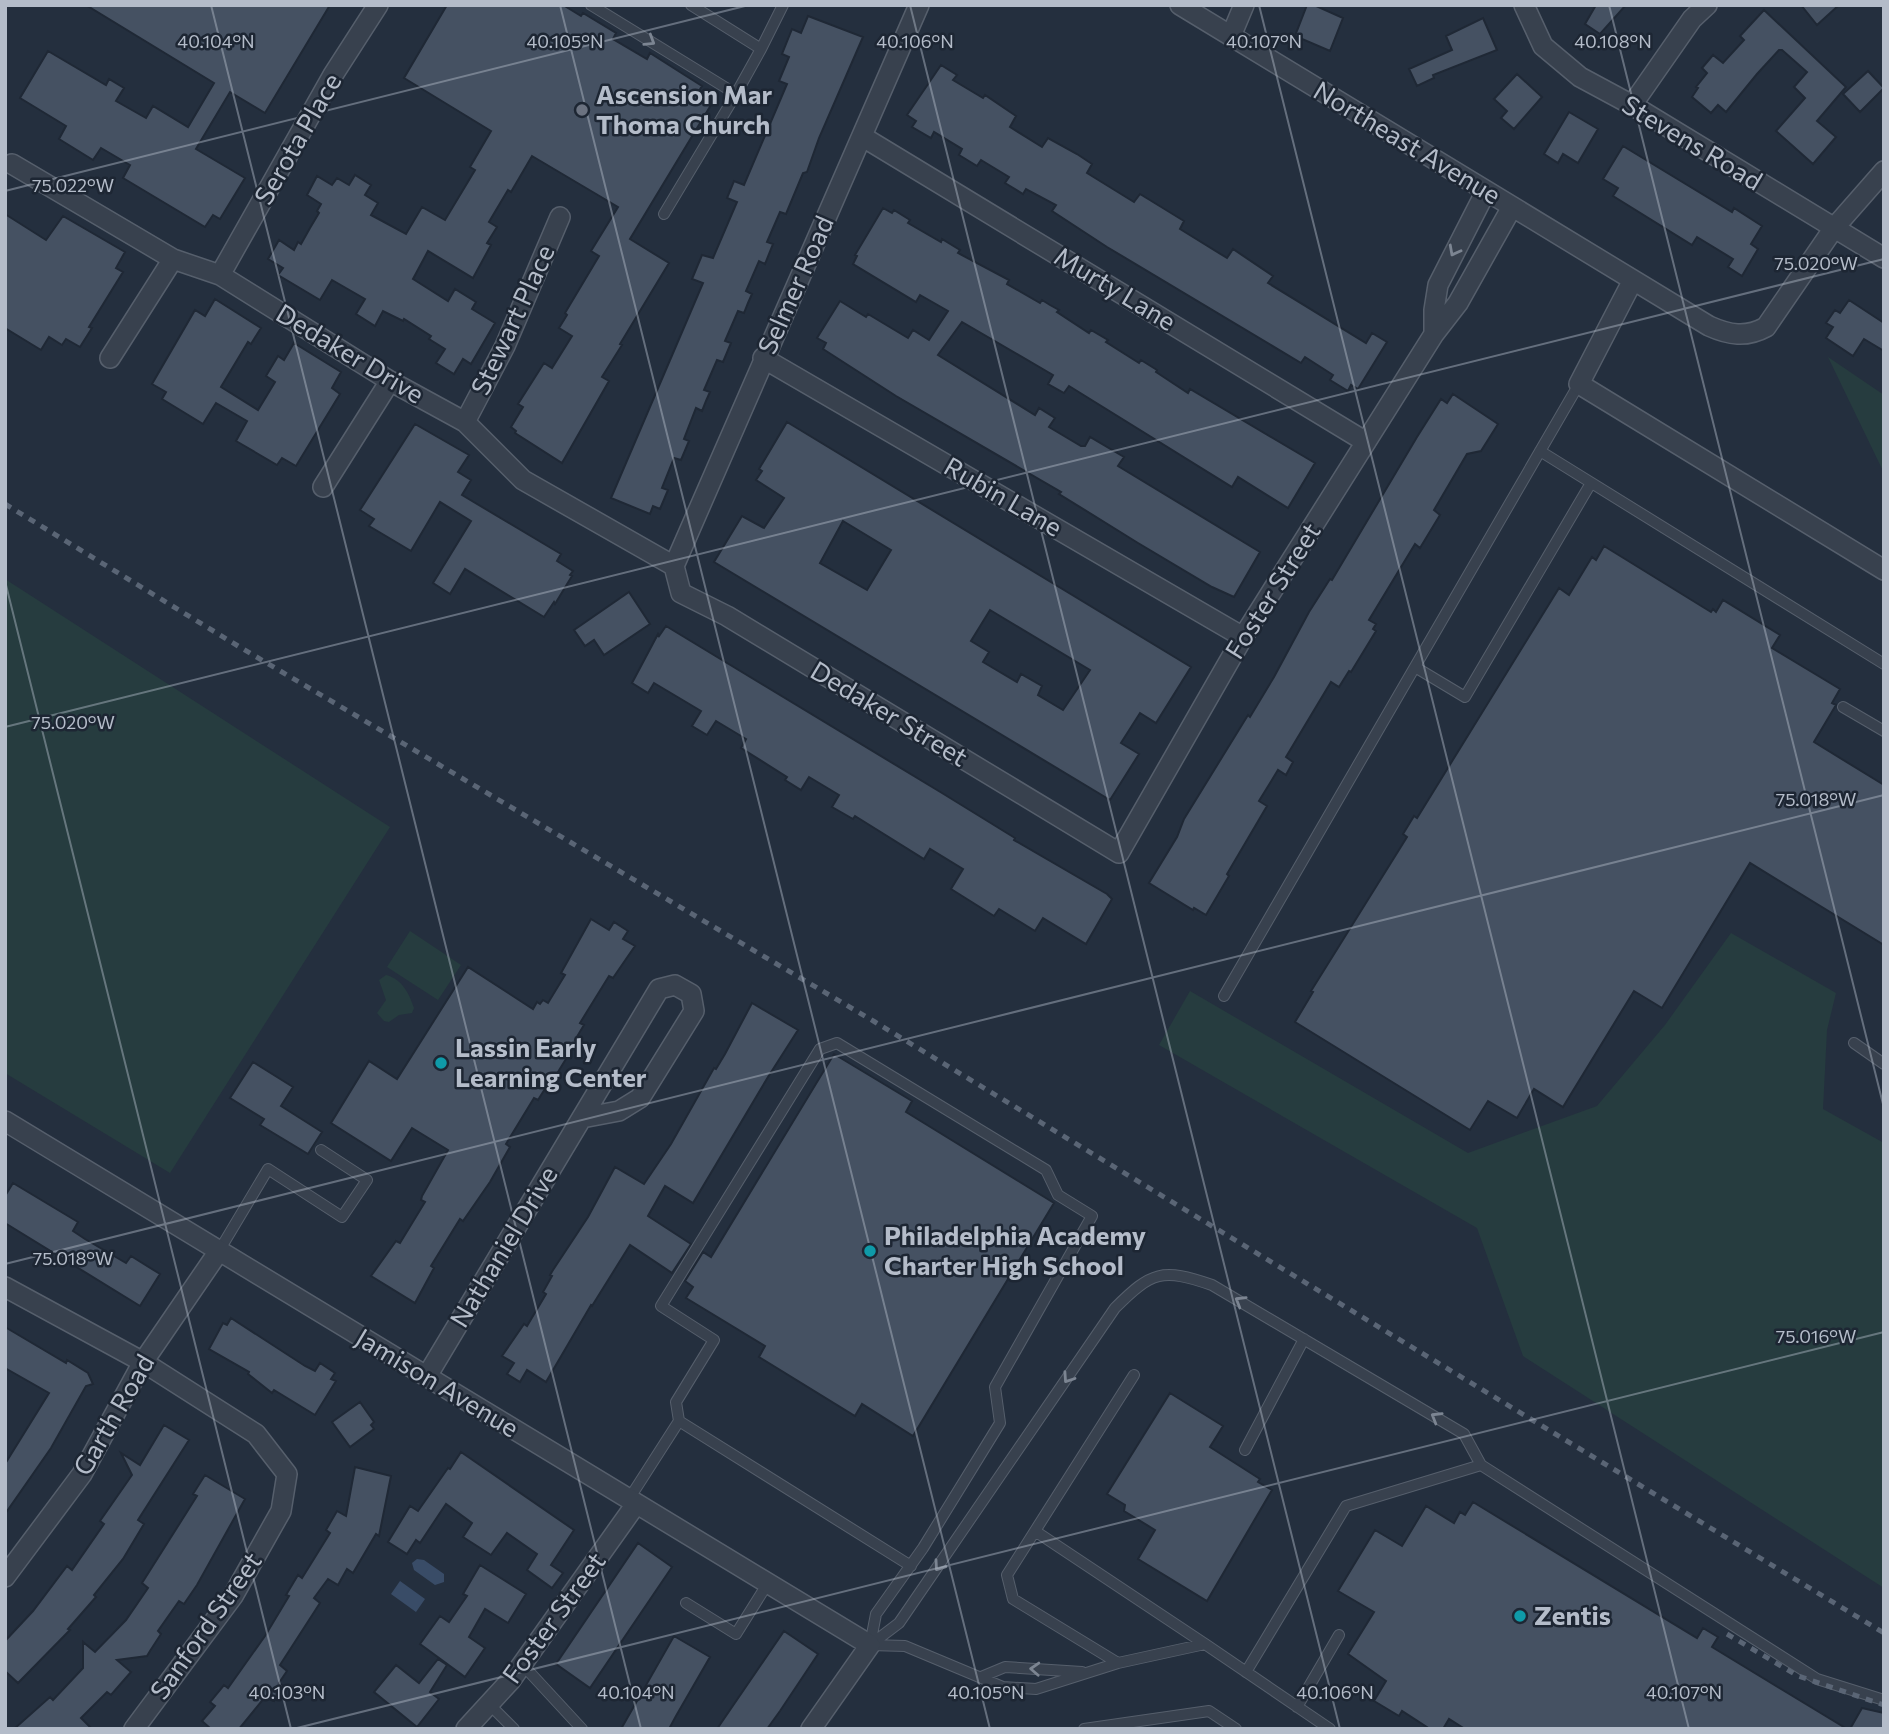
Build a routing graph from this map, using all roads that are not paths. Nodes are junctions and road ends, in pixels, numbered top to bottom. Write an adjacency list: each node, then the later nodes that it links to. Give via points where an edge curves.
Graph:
1 (378, 5): 24 (street, Serota Place)
2 (591, 5): 12 (lane, one-way to 12)
3 (691, 5): 11 (lane)
4 (783, 5): 11 (lane)
5 (919, 5): 14 (street, Selmer Road)
6 (1180, 5): 10 (street, Northeast Avenue)
7 (1244, 5): 10 (street)
8 (1524, 5): 13 (street, Stevens Road, via 1543,46 1580,77)
9 (1707, 5): 13 (street, via 1692,19)
10 (1231, 36): 17 (street, Northeast Avenue)
11 (761, 49): 12 (lane)
12 (736, 94): 19 (lane)
13 (1632, 105): 21 (street, Stevens Road)
14 (863, 137): 28 (street, Selmer Road); 32 (street, Murty Lane)
15 (12, 164): 23 (street, Dedaker Drive)
16 (1884, 171): 21 (street)
17 (1486, 191): 18 (street, Northeast Avenue); 26 (street, Foster Street, one-way to 26, via 1438,285)
18 (1512, 207): 25 (street, Northeast Avenue); 26 (street, Foster Street, via 1458,303)
19 (664, 214)
20 (560, 216): 31 (street, Stewart Place, via 505,346)
21 (1835, 228): 22 (street, Stevens Road); 25 (street, Northeast Avenue, via 1772,320 1748,335 1728,334 1709,326)
22 (1884, 258)
23 (173, 260): 24 (street, Dedaker Drive); 27 (street)
24 (220, 275): 29 (street, Dedaker Drive)
25 (1633, 280): 30 (street)
26 (1434, 334): 32 (street, Foster Street)
27 (110, 358)
28 (763, 358): 36 (street, Selmer Road); 38 (street, Rubin Lane)
29 (390, 381): 31 (street, Dedaker Drive); 35 (street)
30 (1579, 384): 33 (lane); 37 (street)
31 (465, 422): 36 (street, Dedaker Drive, via 523,480)
32 (1366, 442): 38 (street, Foster Street)
33 (1540, 452): 34 (lane); 40 (lane)
34 (1591, 483): 39 (lane); 40 (lane, via 1465,697)
35 (323, 487)
36 (674, 566): 43 (street, Dedaker Street, via 681,593 727,616)
37 (1884, 570)
38 (1243, 637): 43 (street, Foster Street)
39 (1884, 664)
40 (1415, 667): 44 (lane)
41 (1843, 707): 42 (lane)
42 (1884, 731)
43 (1119, 853)
44 (1224, 996)
45 (1854, 1043): 46 (lane)
46 (1884, 1064)
47 (582, 1118): 47 (street, Nathaniel Drive, via 659,989 675,985 691,994 694,1011 640,1098 619,1111); 55 (street, Nathaniel Drive)
48 (5, 1121): 50 (street, Jamison Avenue)
49 (321, 1150): 50 (lane, via 366,1180 342,1217 268,1169)
50 (219, 1251): 53 (street, Garth Road); 55 (street, Jamison Avenue)
51 (5, 1287): 53 (street)
52 (1304, 1339): 57 (lane); 58 (lane, one-way to 52, via 1464,1434); 67 (lane, one-way to 67, via 1212,1285 1186,1276 1156,1275 1138,1285 1115,1308 899,1623)
53 (143, 1362): 62 (street, Garth Road, via 82,1474); 77 (street, Sanford Street, via 256,1434 286,1474 281,1511 233,1596)
54 (1134, 1375): 60 (lane)
55 (427, 1376): 59 (street, Jamison Avenue)
56 (679, 1421): 59 (lane); 61 (lane); 61 (lane, via 676,1402 714,1340 662,1306 820,1049 837,1043 1046,1170 1058,1195 1092,1216 995,1387 1000,1423)
57 (1245, 1450)
58 (1481, 1465): 71 (lane, via 1346,1506); 73 (lane, via 1818,1679)
59 (633, 1501): 63 (street, Jamison Avenue); 68 (street, Foster Street)
60 (1034, 1531): 66 (lane); 69 (lane, via 1007,1575 1013,1599)
61 (911, 1566): 67 (lane, via 876,1614)
62 (5, 1577)
63 (768, 1583): 64 (lane, via 736,1634); 67 (street, Jamison Avenue)
64 (686, 1603)
65 (1339, 1634): 75 (lane)
66 (1205, 1644): 69 (lane); 71 (lane)
67 (870, 1645): 72 (lane, via 905,1646); 76 (street)
68 (522, 1663): 74 (street, Foster Street); 80 (lane)
69 (1118, 1663): 70 (lane)
70 (1090, 1672): 72 (lane, one-way to 72, via 1005,1667); 72 (lane, via 1036,1689 1003,1687)
71 (1246, 1672): 75 (lane)
72 (981, 1677)
73 (1884, 1700)
74 (489, 1704): 78 (street, Foster Street); 79 (lane)
75 (1297, 1707): 83 (lane)
76 (813, 1728)
77 (134, 1729)
78 (466, 1729)
79 (514, 1729)
80 (582, 1729)
81 (1084, 1729): 82 (lane, via 1209,1711)
82 (1236, 1729)
83 (1330, 1729)

